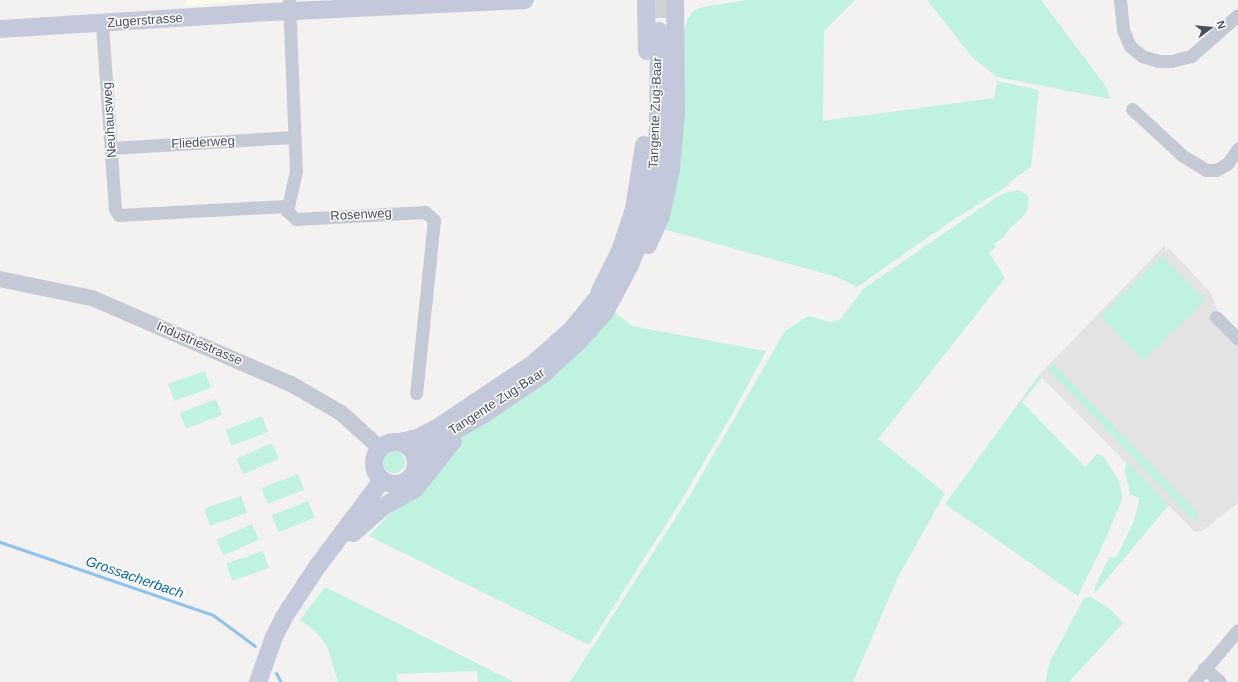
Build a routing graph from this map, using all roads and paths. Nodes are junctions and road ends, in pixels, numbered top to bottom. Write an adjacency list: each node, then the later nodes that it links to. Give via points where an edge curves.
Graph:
1 (525, 0): 5 (main road, Zugerstrasse)
2 (646, 0): 17 (main road, via 646,119 643,163 634,210)
3 (675, 0): 17 (main road, via 676,112 667,195 661,216 638,265 624,287)
4 (1120, 0): 7 (street, via 1122,30 1130,46 1142,56 1158,62 1171,62 1191,56)
5 (427, 2): 6 (main road, Zugerstrasse)
6 (289, 6): 8 (main road, Zugerstrasse); 12 (street)
7 (1238, 15)
8 (102, 24): 9 (main road, Zugerstrasse); 13 (street, Neuhausweg)
9 (0, 29)
10 (659, 31): 17 (main road, Tangente Zug-Baar, via 658,128 651,194 624,260)
11 (1132, 109): 14 (street, via 1194,165 1206,170 1216,170 1227,164)
12 (294, 137): 13 (street, Fliederweg); 15 (street, via 296,171)
13 (112, 148): 15 (street, Neuhausweg, via 115,210 119,215)
14 (1238, 149)
15 (287, 206): 20 (street, Rosenweg, via 287,211 296,219 425,212 434,220)
16 (0, 279): 23 (street, Industriestrasse, via 92,298 291,384 341,413)
17 (599, 308): 21 (main road, Tangente Zug-Baar, via 561,358 519,392); 22 (main road, Tangente Zug-Baar, via 511,380 425,435)
18 (1216, 317): 19 (street)
19 (1238, 339)
20 (416, 393)
21 (484, 414): 24 (main road, Tangente Zug-Baar, via 432,446); 26 (main road, via 444,449 415,489 391,501 349,537)
22 (399, 442): 23 (main road, via 389,443); 24 (main road, via 409,447)
23 (380, 448): 25 (main road, via 374,464)
24 (416, 461): 25 (main road, via 413,475 405,482 396,484)
25 (382, 480): 26 (main road)
26 (333, 545): 29 (main road, via 299,593 265,658)
27 (1238, 630): 28 (street)
28 (1204, 668): 30 (street); 31 (street)
29 (258, 682)
30 (1194, 682)
31 (1220, 682)

